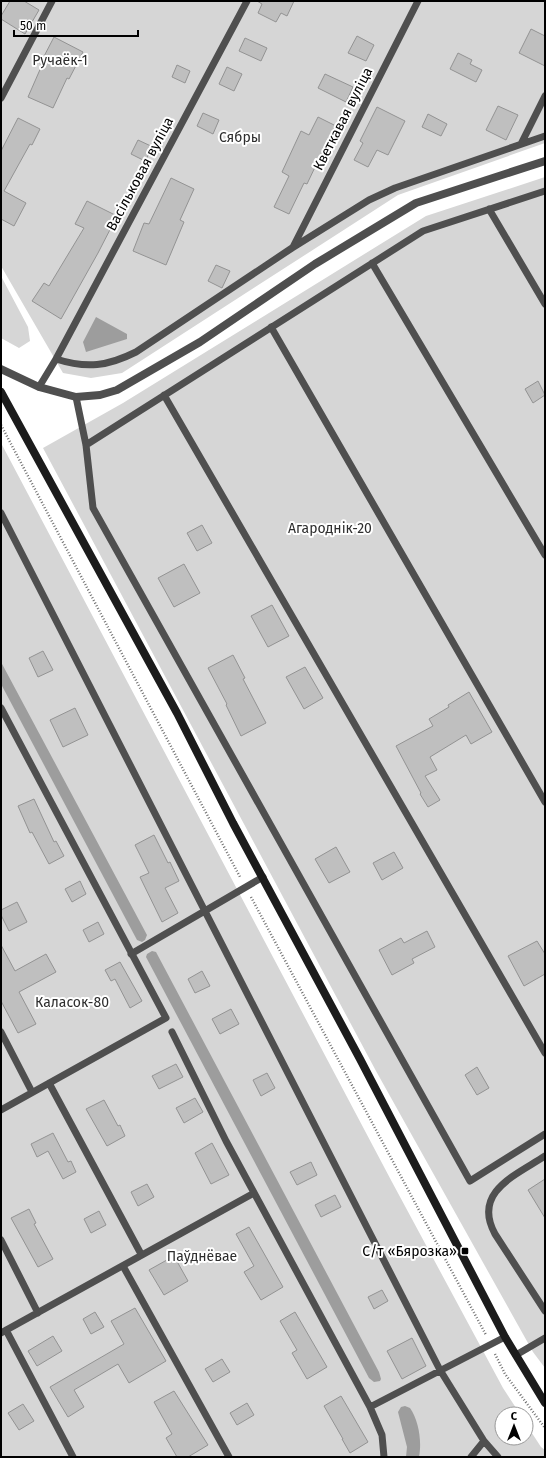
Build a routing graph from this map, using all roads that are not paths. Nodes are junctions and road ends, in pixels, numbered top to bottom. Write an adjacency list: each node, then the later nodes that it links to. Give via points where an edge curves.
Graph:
1 (52, 1): 5 (lane)
2 (247, 1): 15 (lane, Васільковая вуліца)
3 (418, 1): 11 (lane, Кветкавая вуліца)
4 (545, 96): 7 (lane)
5 (1, 98)
6 (545, 136): 7 (lane)
7 (521, 144): 11 (lane, via 395,188 369,200)
8 (545, 161): 20 (street, via 416,204 316,264 200,342 117,390 100,395)
9 (545, 191): 10 (lane)
10 (489, 209): 12 (lane, via 423,231); 13 (lane)
11 (292, 248): 15 (lane, via 121,360 87,365)
12 (372, 263): 14 (lane); 23 (lane)
13 (545, 304)
14 (271, 327): 19 (lane); 25 (lane)
15 (56, 359): 17 (lane, Васільковая вуліца)
16 (1, 369): 17 (street)
17 (39, 387): 20 (street)
18 (1, 392): 26 (street, via 177,714)
19 (164, 395): 21 (lane); 31 (lane)
20 (76, 397): 21 (lane)
21 (86, 445): 35 (lane, via 93,508 470,1181)
22 (1, 512): 27 (lane)
23 (545, 555)
24 (1, 708): 28 (lane)
25 (545, 802)
26 (262, 877): 27 (lane); 44 (street)
27 (206, 912): 28 (lane); 47 (lane)
28 (131, 954): 32 (lane, via 166,1018)
29 (1, 1032): 33 (lane)
30 (172, 1032): 37 (lane)
31 (545, 1053)
32 (49, 1083): 33 (lane); 39 (lane)
33 (32, 1092): 34 (lane)
34 (1, 1110)
35 (545, 1134)
36 (545, 1156): 41 (lane, via 498,1188 491,1199 488,1218 490,1226)
37 (254, 1193): 39 (lane); 49 (lane)
38 (1, 1240): 42 (lane)
39 (141, 1254): 40 (lane)
40 (123, 1266): 42 (lane); 52 (lane)
41 (545, 1312)
42 (38, 1313): 43 (lane)
43 (3, 1332): 51 (lane)
44 (505, 1336): 46 (street); 47 (lane)
45 (545, 1338): 46 (lane)
46 (516, 1355): 48 (street)
47 (440, 1370): 49 (lane); 50 (lane)
48 (545, 1403)
49 (370, 1407): 53 (lane, via 382,1435)
50 (484, 1441): 54 (lane); 55 (lane)
51 (73, 1457)
52 (229, 1457)
53 (384, 1457)
54 (471, 1457)
55 (498, 1457)

